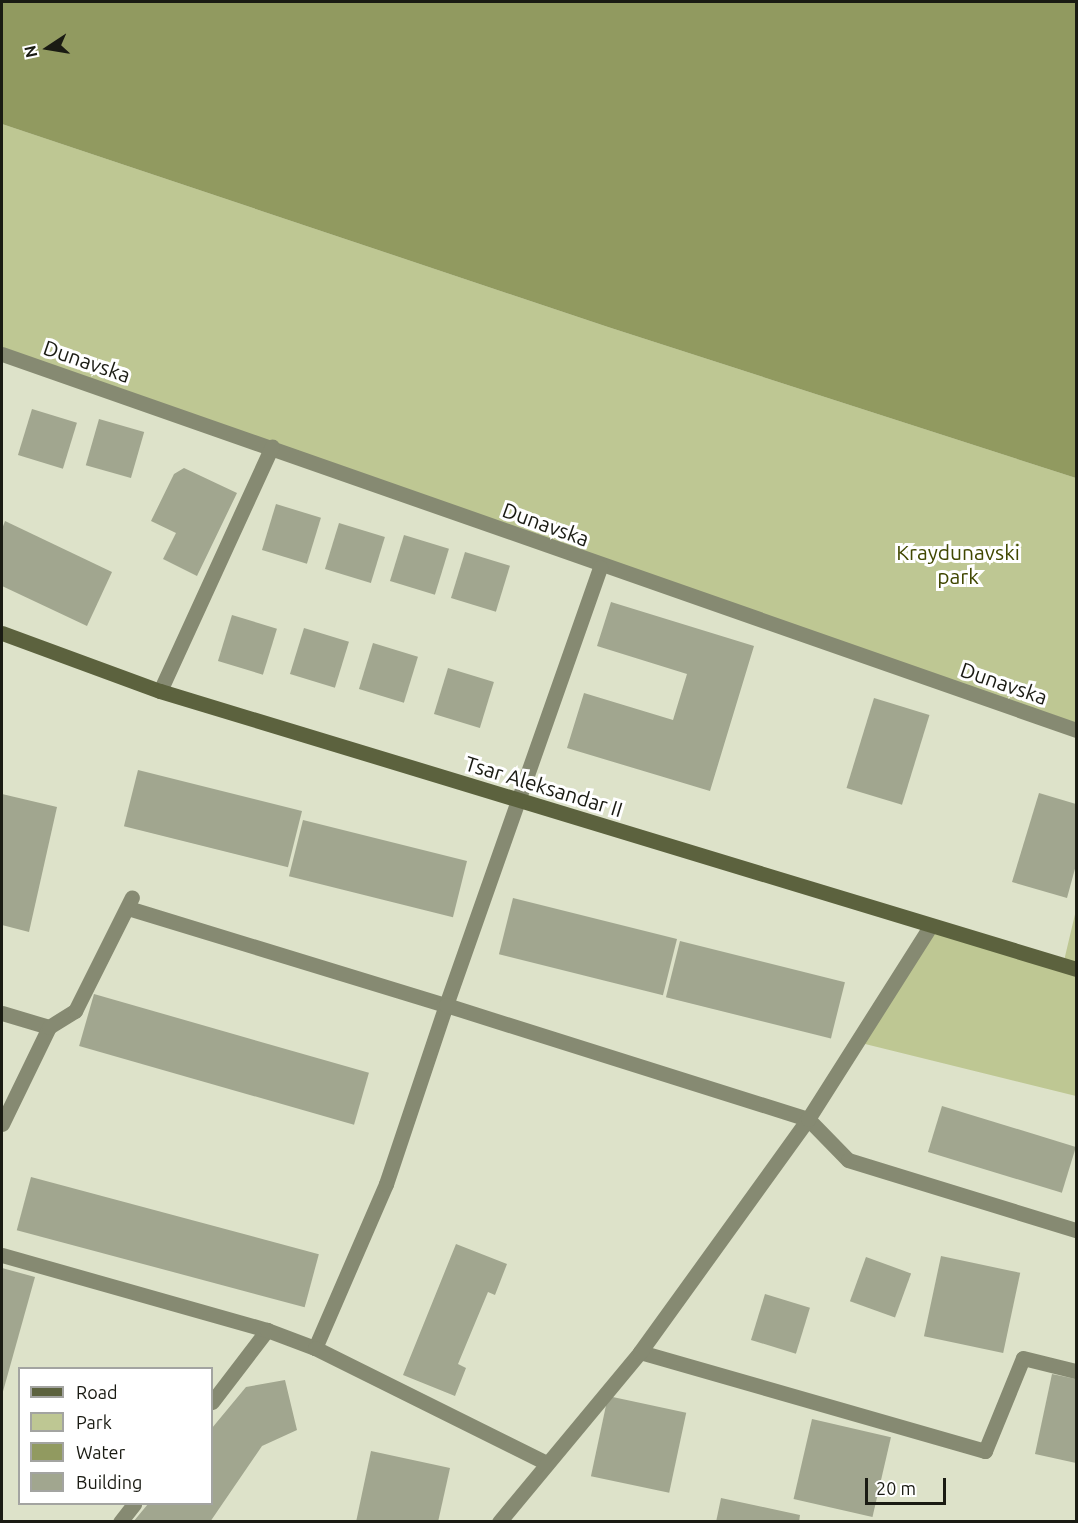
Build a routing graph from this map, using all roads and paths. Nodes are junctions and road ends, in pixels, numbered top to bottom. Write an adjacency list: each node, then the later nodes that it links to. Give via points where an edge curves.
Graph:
1 (2, 354): 2 (street, Dunavska)
2 (272, 446): 3 (street, Dunavska); 5 (street)
3 (600, 567): 6 (street, Dunavska); 7 (street)
4 (2, 633): 5 (street, Tsar Aleksandar II)
5 (160, 691): 7 (street, Tsar Aleksandar II)
6 (1077, 730)
7 (518, 800): 8 (street, Tsar Aleksandar II); 10 (street)
8 (930, 927): 9 (street, Tsar Aleksandar II); 13 (street)
9 (1077, 969)
10 (446, 1005): 12 (street, via 130,903 75,1011); 13 (street); 18 (street, via 386,1184)
11 (2, 1012): 12 (street)
12 (49, 1026): 14 (street)
13 (808, 1119): 15 (street, via 848,1160); 19 (street)
14 (2, 1124)
15 (1077, 1230)
16 (2, 1255): 17 (street)
17 (267, 1330): 18 (street); 21 (street)
18 (315, 1348): 22 (street)
19 (640, 1352): 20 (street, via 986,1451 1023,1358); 22 (street)
20 (1077, 1371)
21 (213, 1401)
22 (547, 1463): 25 (street)
23 (132, 1505): 24 (street)
24 (120, 1521)
25 (498, 1521)

